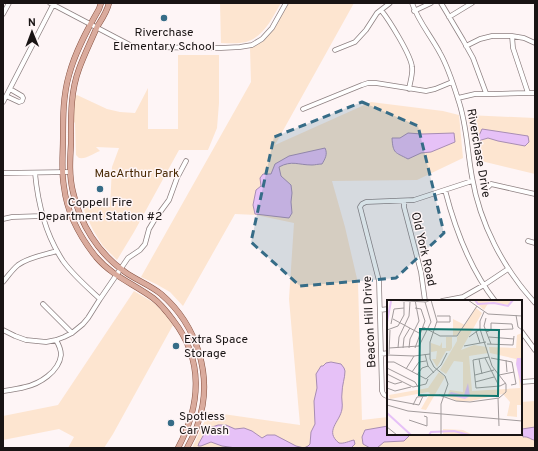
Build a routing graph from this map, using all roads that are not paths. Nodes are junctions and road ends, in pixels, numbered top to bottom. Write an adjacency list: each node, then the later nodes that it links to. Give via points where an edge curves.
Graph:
1 (9, 3): 13 (street)
2 (101, 3): 15 (main road)
3 (109, 3): 16 (main road)
4 (286, 3): 16 (street, via 272,28 262,39 240,48 136,47)
5 (390, 3): 11 (street)
6 (412, 3): 12 (street, Riverchase Drive)
7 (431, 3): 12 (street)
8 (441, 3): 14 (street)
9 (472, 3): 14 (street)
10 (53, 4): 15 (street); 23 (street)
11 (381, 10): 20 (street, via 355,42); 22 (street, via 410,59 412,68)
12 (414, 11): 21 (street, Riverchase Drive, via 441,55)
13 (3, 14)
14 (449, 17): 19 (street)
15 (90, 25): 16 (street); 32 (main road, via 80,44 66,86)
16 (97, 28): 33 (main road, via 78,70 71,103)
17 (512, 36): 18 (street); 19 (street, via 492,36); 24 (street, via 513,48)
18 (535, 43)
19 (466, 46): 25 (street)
20 (335, 50)
21 (452, 82): 22 (street, via 426,91); 28 (street, Riverchase Drive)
22 (409, 88): 30 (street, via 376,83 362,84)
23 (10, 89): 27 (street); 27 (street, via 24,98 19,102)
24 (528, 92): 25 (street); 26 (street)
25 (486, 93): 28 (street)
26 (535, 93)
27 (6, 96): 29 (street)
28 (458, 98): 36 (street, Riverchase Drive, via 466,133)
29 (3, 102)
30 (303, 109)
31 (186, 161): 46 (street, via 169,200 149,229 145,244 128,258)
32 (63, 172): 33 (street); 35 (street); 48 (main road, via 66,201 77,228 97,258)
33 (70, 172): 46 (main road, via 75,200 90,236 104,254)
34 (3, 173): 35 (street)
35 (35, 173): 41 (street)
36 (472, 181): 38 (street); 47 (street, Riverchase Drive, via 489,232)
37 (488, 187): 39 (street, via 491,184)
38 (445, 190): 40 (street); 50 (street, via 462,243)
39 (535, 194)
40 (404, 201): 52 (street, Old York Road); 58 (street, Beacon Hill Drive, via 366,202 360,207 379,281)
41 (42, 216): 42 (street, via 12,216); 45 (street)
42 (3, 219)
43 (528, 241): 44 (street)
44 (535, 243)
45 (57, 251): 49 (street, via 26,260); 51 (street, via 74,274)
46 (121, 269): 48 (street); 70 (main road, via 161,294 185,321 199,350)
47 (508, 269): 50 (street); 55 (street, Riverchase Drive)
48 (116, 275): 51 (street); 69 (main road, via 156,301 179,328 192,355)
49 (3, 282)
50 (484, 285): 53 (street, via 463,297); 54 (street)
51 (100, 299): 61 (street, via 88,318)
52 (425, 300)
53 (447, 300)
54 (494, 300)
55 (535, 303)
56 (43, 304): 61 (street)
57 (387, 309): 58 (street)
58 (380, 310): 65 (street, Beacon Hill Drive)
59 (3, 330): 62 (street, via 26,340)
60 (522, 332): 63 (street)
61 (72, 333): 62 (street)
62 (56, 340): 68 (street, via 61,356 58,364 44,379 26,387)
63 (535, 350)
64 (387, 353): 65 (street)
65 (381, 354): 71 (street, Beacon Hill Drive, via 382,391)
66 (535, 381): 67 (street)
67 (522, 382)
68 (3, 391)
69 (196, 391): 70 (main road); 72 (main road, via 190,423)
70 (204, 391): 73 (main road, via 199,422)
71 (386, 395)
72 (178, 448)
73 (187, 448)

